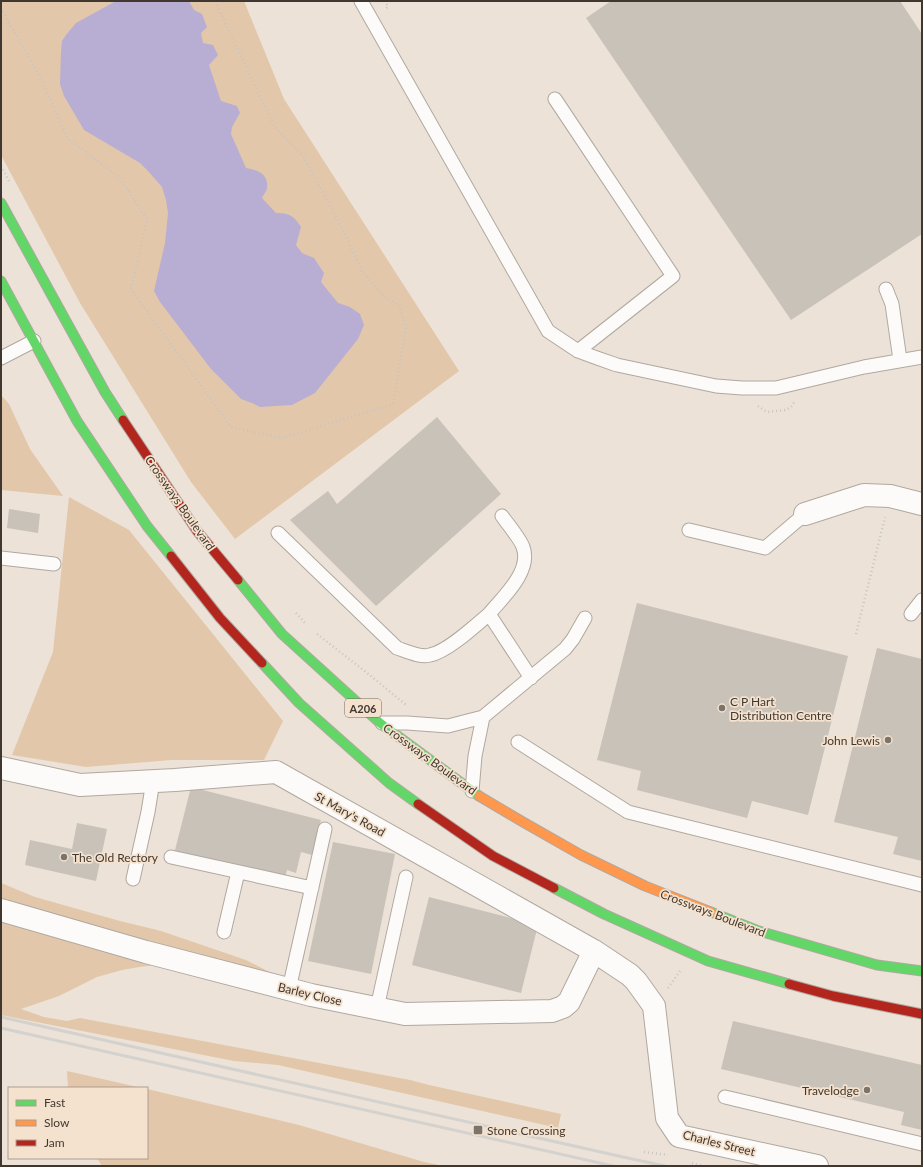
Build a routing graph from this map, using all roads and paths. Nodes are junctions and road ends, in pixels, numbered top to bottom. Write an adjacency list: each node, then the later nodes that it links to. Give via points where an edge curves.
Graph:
1 (215, 1): 3 (path, via 274,126 304,157 362,271 384,297 399,305 406,326 393,404 282,438 231,427 131,289 147,219 120,177 68,139 40,77)
2 (361, 1): 11 (lane, via 548,331)
3 (1, 8)
4 (555, 99): 11 (lane, via 673,276)
5 (1, 166): 6 (path)
6 (11, 185)
7 (1, 203): 36 (main road, Crossways Boulevard / A206, via 105,392 197,531 282,634)
8 (1, 281): 10 (main road)
9 (886, 289): 14 (lane, via 892,304)
10 (34, 341): 13 (lane); 51 (main road, via 77,420 147,526 220,618 300,703 389,783 493,856 604,914)
11 (578, 351): 14 (lane, via 617,364 716,386 742,388 776,388)
12 (922, 357): 14 (lane)
13 (1, 358)
14 (900, 360)
15 (799, 399): 16 (path, via 786,410 767,412)
16 (755, 406)
17 (922, 504): 18 (street, via 890,496 864,495)
18 (805, 514): 21 (lane, via 765,548)
19 (885, 515): 32 (path)
20 (502, 516): 27 (lane, via 523,547 525,561 518,578)
21 (689, 530)
22 (278, 533): 27 (lane, via 397,648 429,656 443,651)
23 (1, 558): 24 (lane)
24 (54, 564)
25 (922, 600): 28 (lane)
26 (296, 613): 30 (path)
27 (490, 614): 33 (lane)
28 (911, 614)
29 (585, 618): 33 (lane, via 565,649)
30 (306, 624)
31 (312, 630): 34 (path)
32 (856, 634)
33 (532, 678): 35 (lane)
34 (410, 708)
35 (483, 717): 36 (lane, via 448,726); 40 (lane, via 475,756)
36 (380, 723): 40 (main road, Crossways Boulevard / A206)
37 (518, 742): 46 (lane, via 628,812)
38 (1, 768): 39 (street, St Mary's Road, via 80,785)
39 (153, 781): 45 (lane); 50 (street, St Mary's Road, via 276,772)
40 (472, 791): 52 (main road, Crossways Boulevard / A206, via 581,855 645,886 759,931 877,965)
41 (326, 829): 47 (lane)
42 (171, 857): 43 (lane)
43 (238, 872): 47 (lane); 49 (lane)
44 (406, 877): 55 (lane)
45 (133, 879)
46 (922, 885)
47 (312, 888): 53 (lane)
48 (1, 910): 53 (street, Barley Close, via 146,952)
49 (224, 932)
50 (594, 951): 54 (street, St Mary's Road, via 630,975); 55 (street, Barley Close, via 568,1002 556,1010 405,1014)
51 (692, 954): 54 (path); 56 (main road, via 708,961 832,996)
52 (922, 971)
53 (289, 989): 55 (street, Barley Close)
54 (654, 1006): 61 (street, Charles Street, via 667,1118 679,1136)
55 (377, 1008)
56 (922, 1014)
57 (725, 1097): 58 (lane)
58 (922, 1144)
59 (644, 1152): 60 (path)
60 (675, 1156)
61 (817, 1166)

